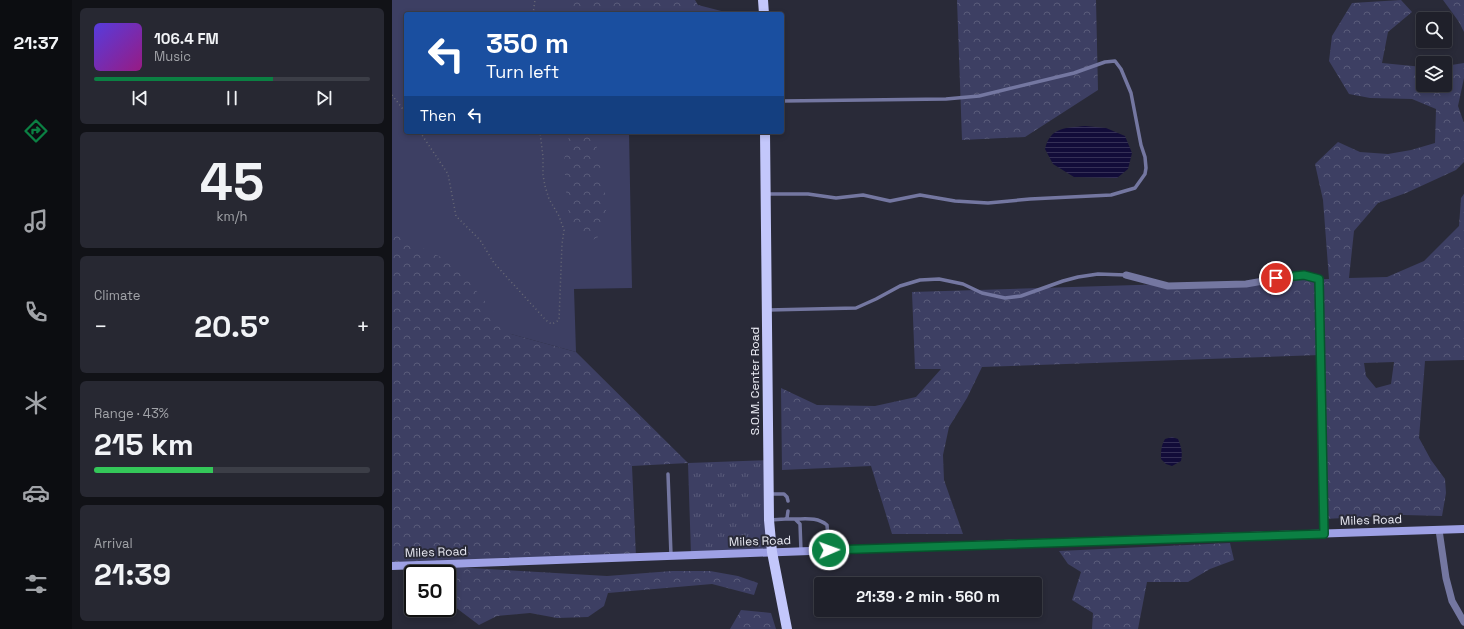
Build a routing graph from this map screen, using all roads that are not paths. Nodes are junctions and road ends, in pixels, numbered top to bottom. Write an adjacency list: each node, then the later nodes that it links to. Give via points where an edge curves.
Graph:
1 (763, 0): 2 (main road)
2 (764, 12)
3 (784, 101): 5 (lane, via 946,99 979,96 1074,73 1105,62 1115,62 1121,69 1131,93 1146,168 1135,188 1111,196 988,203 920,195 890,201 863,195 836,198 808,194)
4 (766, 134): 5 (main road, S.O.M. Center Road)
5 (766, 194): 7 (main road, S.O.M. Center Road)
6 (1126, 275): 7 (lane, via 1098,274 1078,277 1021,296 1005,298 982,293 963,284 939,279 920,280 900,286 856,308); 17 (street, via 1168,286 1246,284 1304,275 1319,279)
7 (768, 310): 9 (main road, S.O.M. Center Road)
8 (668, 474): 21 (lane)
9 (768, 494): 10 (lane, via 784,494); 13 (main road, S.O.M. Center Road)
10 (788, 501)
11 (788, 511): 14 (lane)
12 (795, 519): 14 (lane); 18 (lane, via 816,519 826,525); 19 (lane, via 800,524)
13 (769, 520): 14 (lane); 20 (main road, S.O.M. Center Road)
14 (785, 520)
15 (1464, 529): 16 (main road, Miles Road)
16 (1439, 530): 17 (main road, Miles Road); 23 (street, via 1452,601)
17 (1324, 534): 18 (main road, Miles Road)
18 (829, 550): 19 (main road, Miles Road)
19 (801, 551): 20 (main road, Miles Road)
20 (772, 552): 21 (main road, Miles Road); 24 (main road, S.O.M. Center Road)
21 (671, 556): 22 (main road, Miles Road)
22 (392, 566)
23 (1464, 622)
24 (787, 629)

